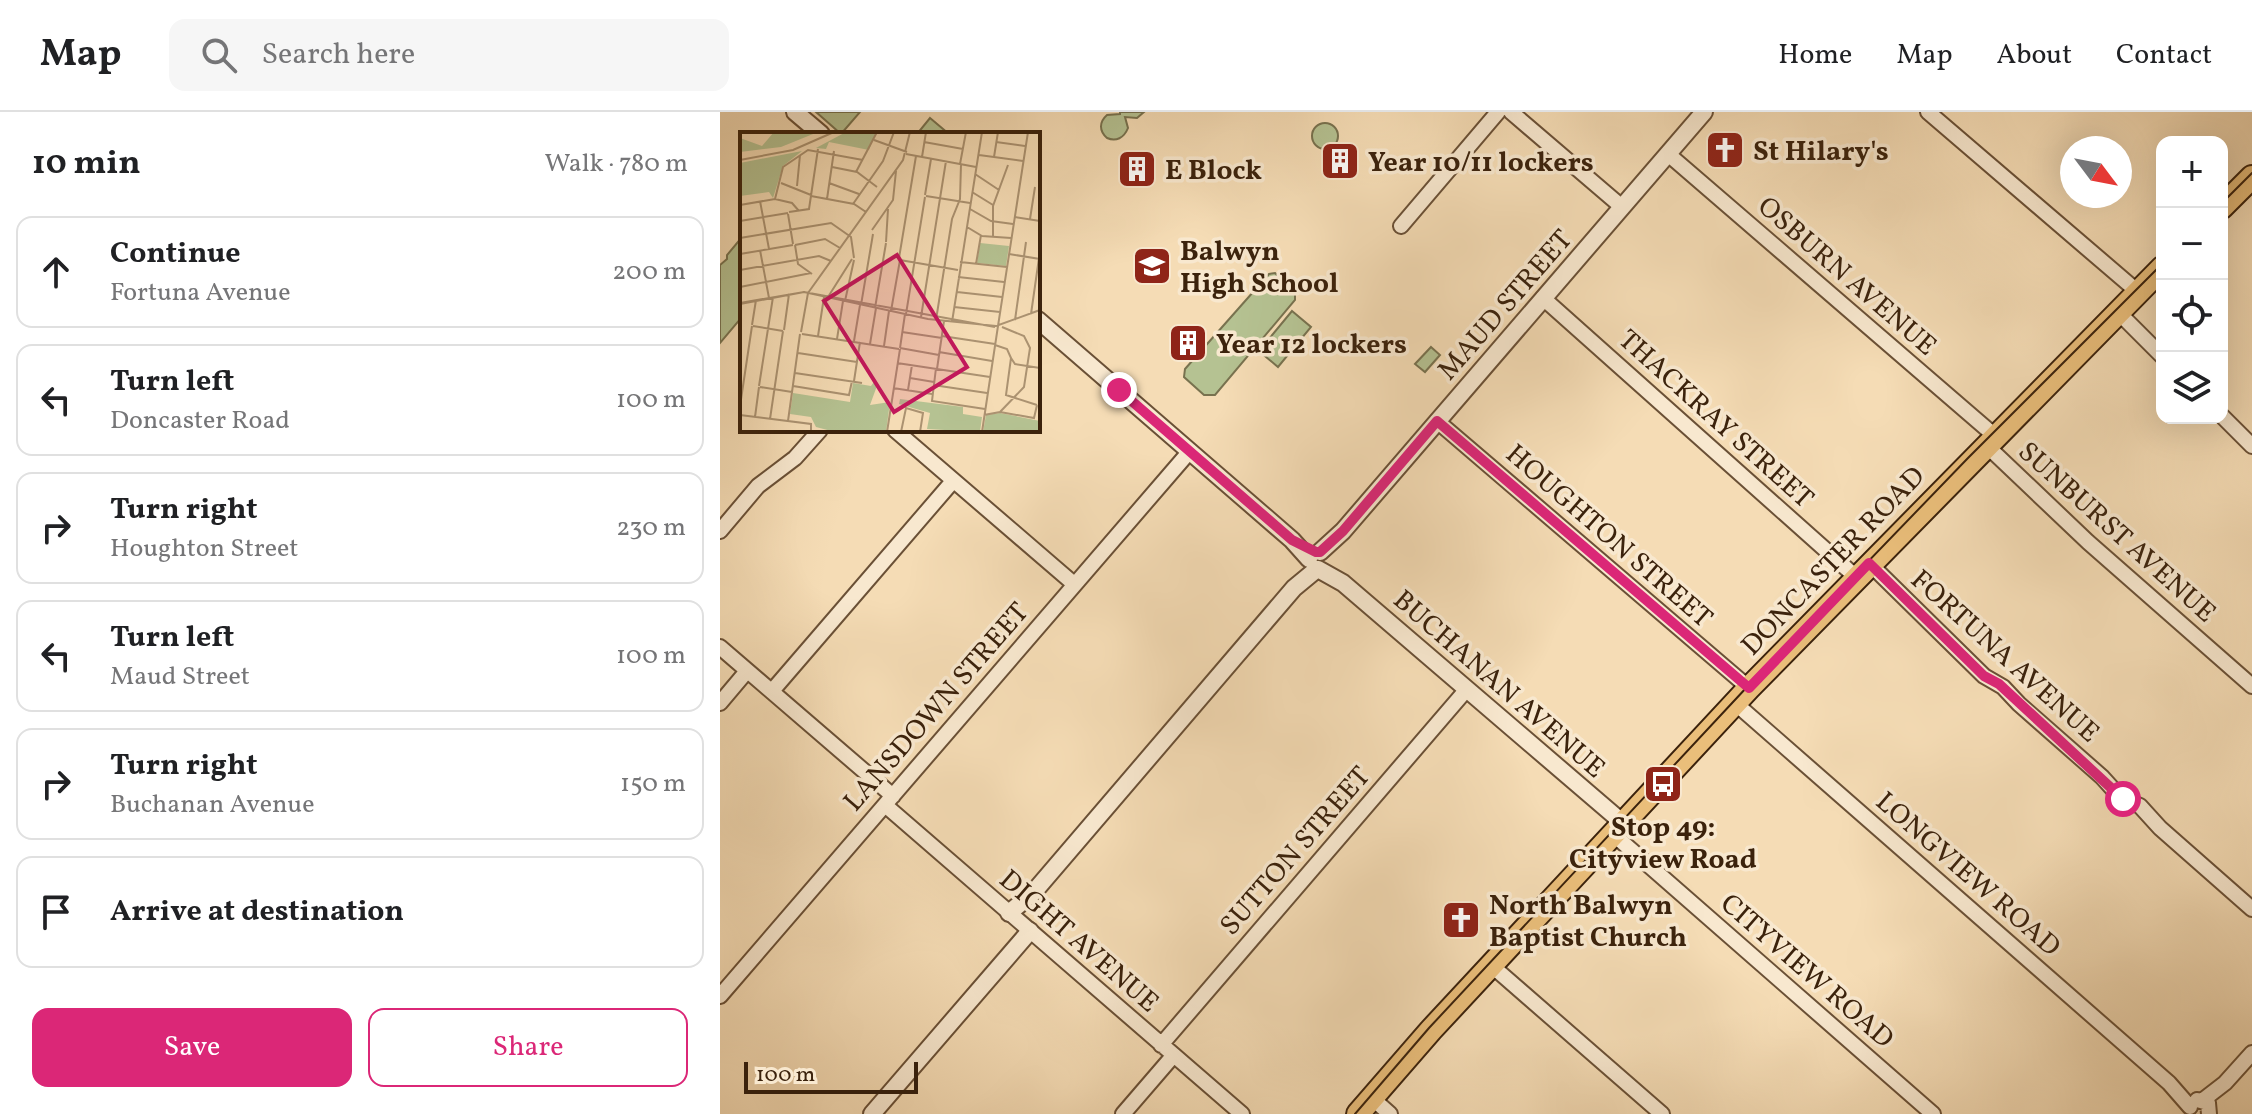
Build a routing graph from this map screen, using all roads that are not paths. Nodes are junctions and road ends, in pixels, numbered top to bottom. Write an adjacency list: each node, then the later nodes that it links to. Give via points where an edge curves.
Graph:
1 (795, 112): 6 (street)
2 (1498, 112): 11 (street)
3 (1511, 112): 10 (street)
4 (1704, 112): 7 (street, MAUD STREET)
5 (1928, 112): 13 (street)
6 (819, 132)
7 (1668, 154): 10 (street, MAUD STREET); 22 (street, OSBURN AVENUE)
8 (2252, 177): 9 (main road)
9 (2228, 201)
10 (1622, 207): 14 (street, MAUD STREET)
11 (1401, 226)
12 (2156, 274): 13 (main road, DONCASTER ROAD)
13 (2138, 292): 15 (main road, DONCASTER ROAD)
14 (1543, 298): 18 (street, MAUD STREET); 28 (street, THACKRAY STREET)
15 (2118, 312): 17 (street); 22 (main road, DONCASTER ROAD)
16 (1040, 322): 24 (street, BUCHANAN AVENUE)
17 (2158, 352)
18 (1437, 421): 27 (street, MAUD STREET); 35 (street, HOUGHTON STREET)
19 (2228, 422): 23 (street)
20 (818, 432): 26 (street, via 758,486)
21 (897, 432): 25 (street)
22 (1991, 440): 28 (main road, DONCASTER ROAD); 32 (street, SUNBURST AVENUE, via 2088,542)
23 (2252, 446)
24 (1190, 451): 27 (street, BUCHANAN AVENUE); 29 (street, LANSDOWN STREET)
25 (953, 481): 29 (street); 34 (street)
26 (720, 531)
27 (1318, 561): 33 (street, BUCHANAN AVENUE); 40 (street, MAUD STREET)
28 (1862, 570): 35 (main road, DONCASTER ROAD); 39 (street, FORTUNA AVENUE, via 1999,684 2121,798 2140,806)
29 (1074, 584): 37 (street, LANSDOWN STREET)
30 (720, 647): 31 (street, DIGHT AVENUE)
31 (747, 671): 34 (street, DIGHT AVENUE); 36 (street)
32 (2252, 686)
33 (1467, 689): 38 (street, BUCHANAN AVENUE); 44 (street, SUTTON STREET)
34 (772, 691): 37 (street, DIGHT AVENUE)
35 (1742, 696): 38 (main road, DONCASTER ROAD); 48 (street, LONGVIEW ROAD)
36 (720, 703)
37 (889, 801): 40 (street, DIGHT AVENUE); 43 (street, LANSDOWN STREET)
38 (1618, 828): 42 (main road, DONCASTER ROAD); 54 (street, CITYVIEW ROAD)
39 (2252, 909)
40 (1013, 916): 41 (street, DIGHT AVENUE)
41 (1030, 931): 44 (street, DIGHT AVENUE); 49 (street)
42 (1491, 965): 47 (main road, DONCASTER ROAD); 53 (street)
43 (720, 996)
44 (1161, 1045): 46 (street, DIGHT AVENUE)
45 (2252, 1053): 48 (street)
46 (1173, 1056): 50 (street); 51 (street, DIGHT AVENUE)
47 (1365, 1106): 52 (street)
48 (2200, 1110)
49 (872, 1114)
50 (1123, 1114)
51 (1242, 1114)
52 (1390, 1114)
53 (1662, 1114)
54 (1933, 1114)

